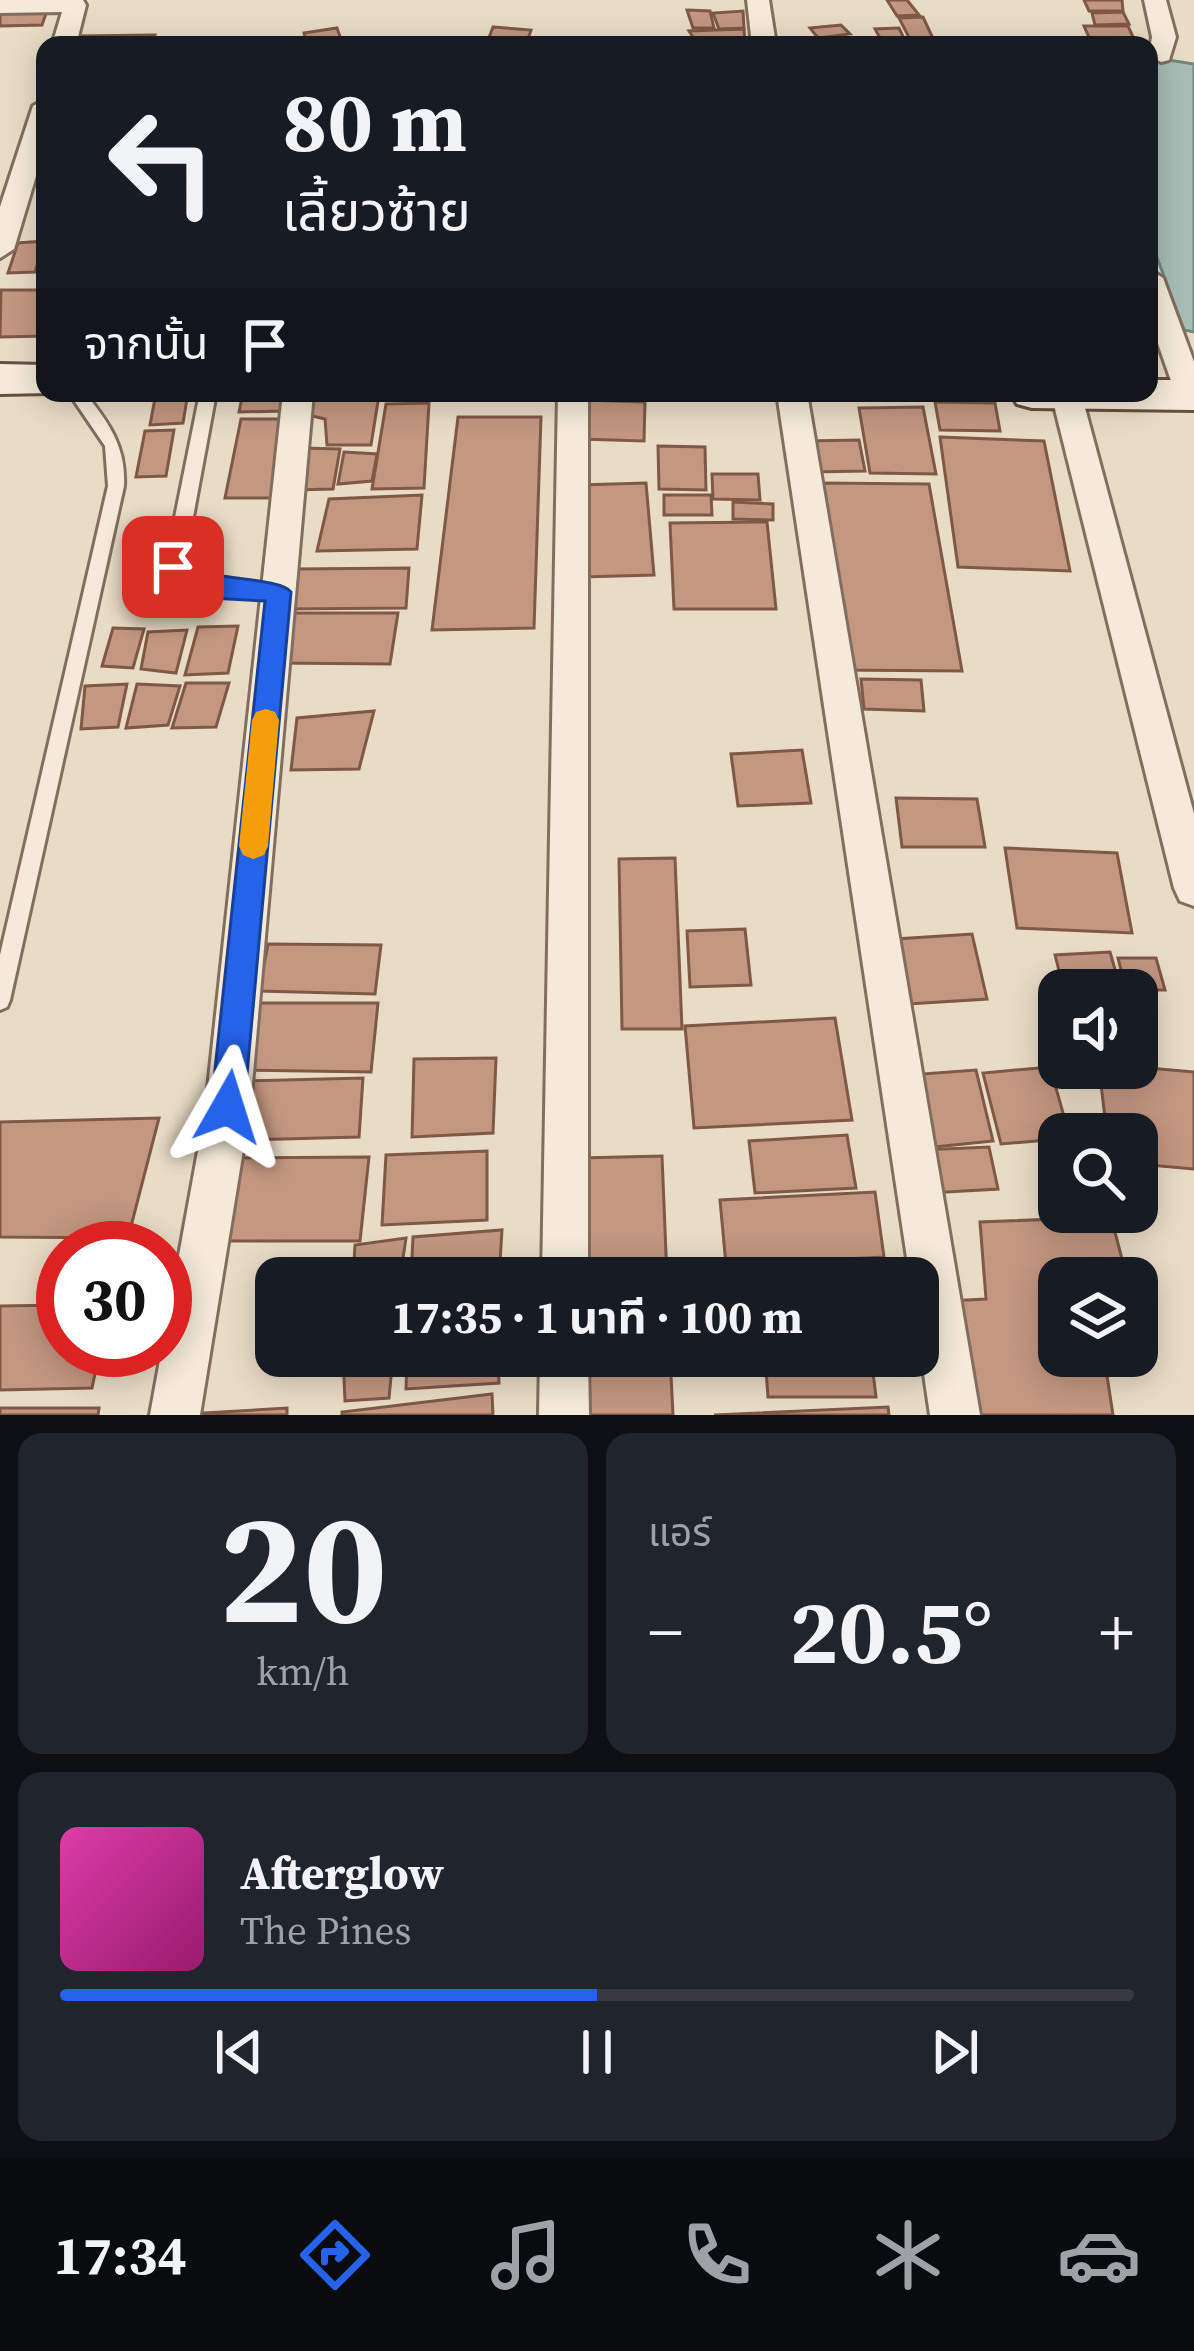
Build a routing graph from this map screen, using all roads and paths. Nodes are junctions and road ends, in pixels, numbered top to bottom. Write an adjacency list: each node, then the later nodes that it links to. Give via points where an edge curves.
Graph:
1 (758, 0): 6 (street)
2 (1155, 0): 7 (street, via 1164,37)
3 (76, 3): 4 (street); 5 (street)
4 (0, 6)
5 (67, 36)
6 (763, 36)
7 (1158, 50)
8 (1158, 56): 9 (street)
9 (1194, 57)
10 (36, 159): 11 (street)
11 (0, 249)
12 (1158, 302): 16 (street)
13 (0, 380): 14 (main road)
14 (36, 380)
15 (1158, 394): 16 (main road)
16 (1193, 395)
17 (84, 402): 25 (lane, via 112,436 116,486)
18 (206, 402): 23 (lane, via 176,575 210,588)
19 (297, 402): 23 (street)
20 (573, 402): 26 (street)
21 (793, 402): 30 (street)
22 (1068, 402): 24 (street)
23 (278, 592): 28 (street, via 228,1107)
24 (1194, 887)
25 (0, 1000)
26 (565, 1257)
27 (564, 1377): 29 (street)
28 (175, 1415)
29 (564, 1415)
30 (955, 1415)

